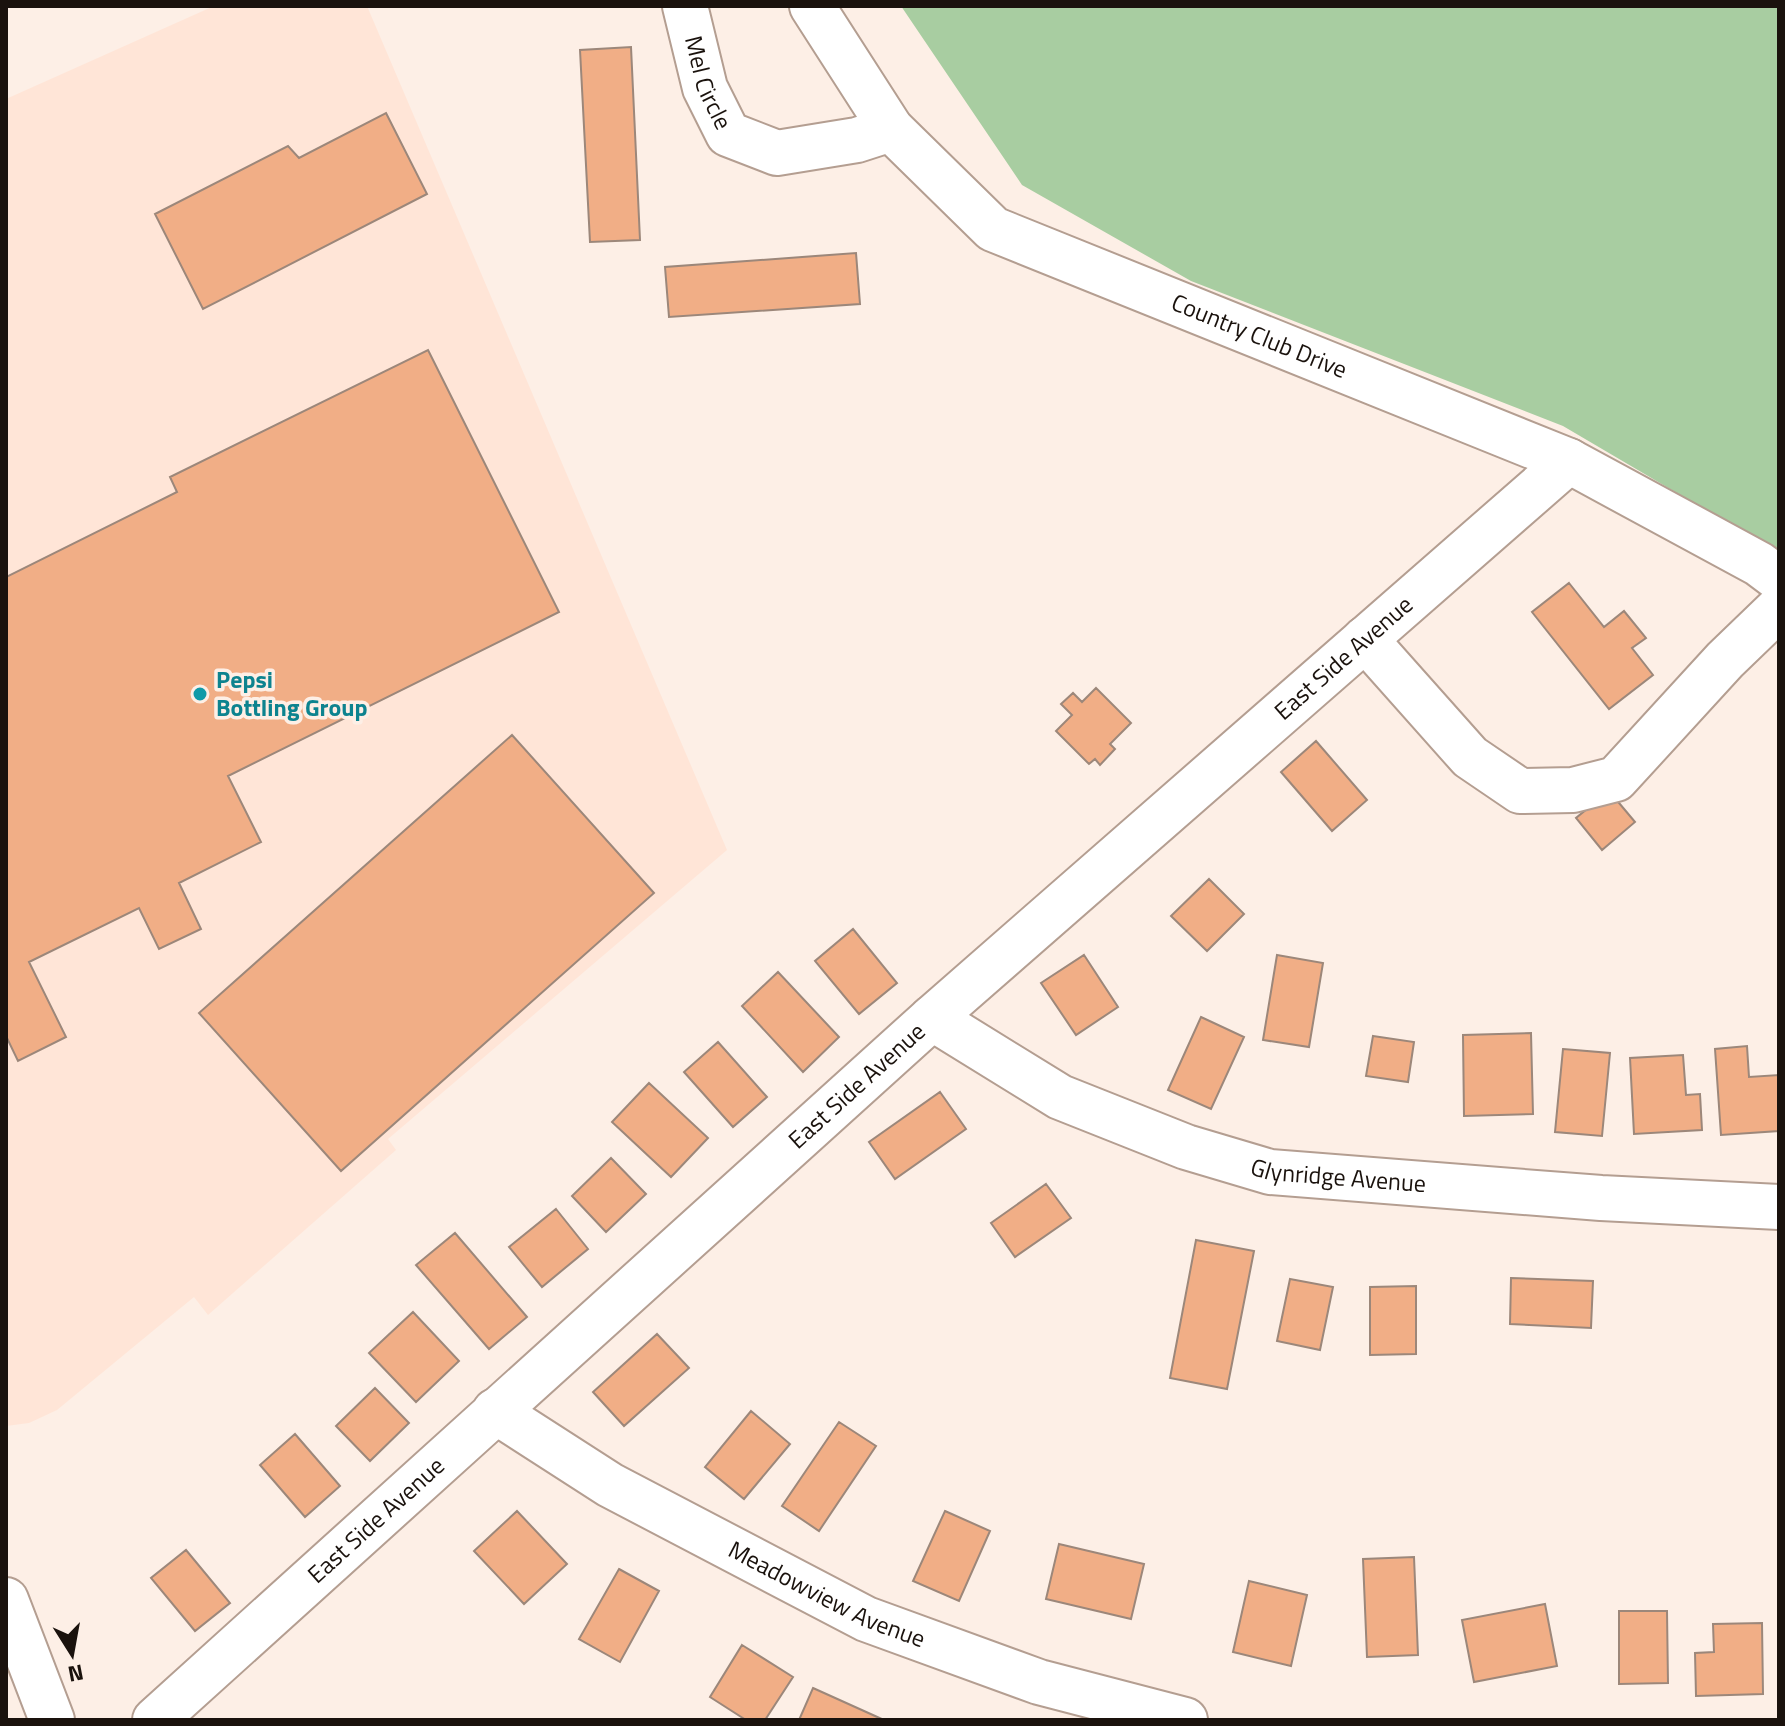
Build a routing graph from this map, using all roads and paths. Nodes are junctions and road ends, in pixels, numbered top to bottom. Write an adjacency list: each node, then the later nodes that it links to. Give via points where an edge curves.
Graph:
1 (685, 6): 3 (street, Mel Circle, via 705,88 728,134 777,153)
2 (812, 6): 3 (street, Country Club Drive)
3 (891, 129): 4 (street, Country Club Drive, via 993,229)
4 (1569, 461): 5 (street, Country Club Drive); 7 (street, East Side Avenue)
5 (1779, 579)
6 (1779, 608): 7 (street, via 1616,779 1573,790 1520,791 1470,757)
7 (1365, 639): 8 (street, East Side Avenue)
8 (932, 1018): 9 (street, Glynridge Avenue, via 1060,1097 1186,1147 1270,1172); 10 (street, East Side Avenue)
9 (1779, 1207)
10 (495, 1411): 13 (street, East Side Avenue); 14 (street, Meadowview Avenue, via 610,1485 866,1619 1039,1682)
11 (6, 1600): 12 (street)
12 (52, 1720)
13 (155, 1720)
14 (1185, 1720)

